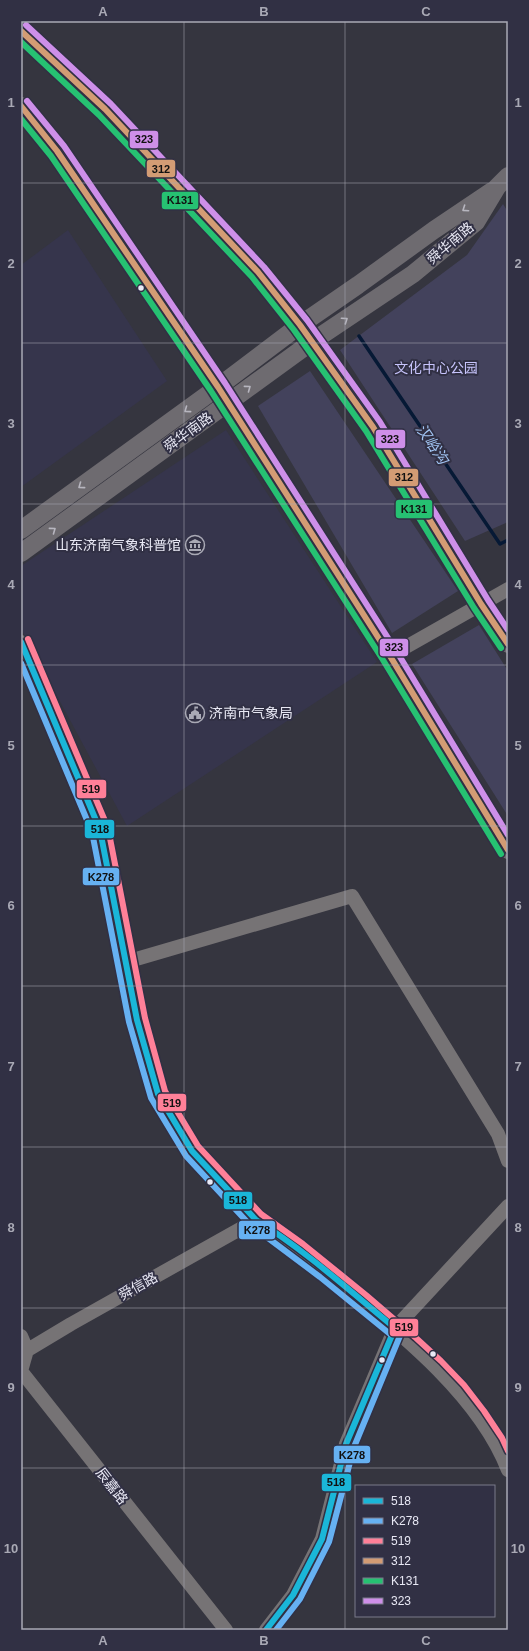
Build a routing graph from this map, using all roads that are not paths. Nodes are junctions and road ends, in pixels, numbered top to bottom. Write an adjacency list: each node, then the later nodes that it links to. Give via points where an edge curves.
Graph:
1 (21, 31): 4 (main road, via 111,115 258,272)
2 (21, 106): 6 (main road, via 57,151)
3 (503, 181): 4 (main road, 舜华南路, one-way to 4); 5 (main road, 舜华南路, one-way to 3, via 413,274 476,222)
4 (300, 325): 5 (main road); 6 (main road, 舜华南路)
5 (312, 341): 7 (main road, 舜华南路, one-way to 5); 11 (main road, via 373,427)
6 (218, 387): 7 (main road); 8 (main road, 舜华南路, one-way to 8)
7 (228, 403): 9 (main road, 舜华南路, one-way to 7); 14 (main road)
8 (21, 530)
9 (21, 553)
10 (508, 589): 11 (street)
11 (481, 604): 13 (main road); 14 (street)
12 (21, 642): 16 (street, via 100,830)
13 (508, 644)
14 (390, 656): 15 (main road)
15 (508, 850)
16 (126, 962): 17 (street, via 352,896 498,1134); 19 (street, via 137,1020 158,1094 192,1151)
17 (508, 1161)
18 (508, 1206): 20 (street)
19 (256, 1220): 20 (street); 22 (street, 舜信路)
20 (395, 1328): 23 (street, via 464,1399 491,1435); 25 (street, via 346,1444 322,1539 293,1595)
21 (21, 1336): 22 (street)
22 (24, 1352): 24 (street, 辰嘉路, via 21,1371)
23 (508, 1470)
24 (226, 1630)
25 (266, 1630)

